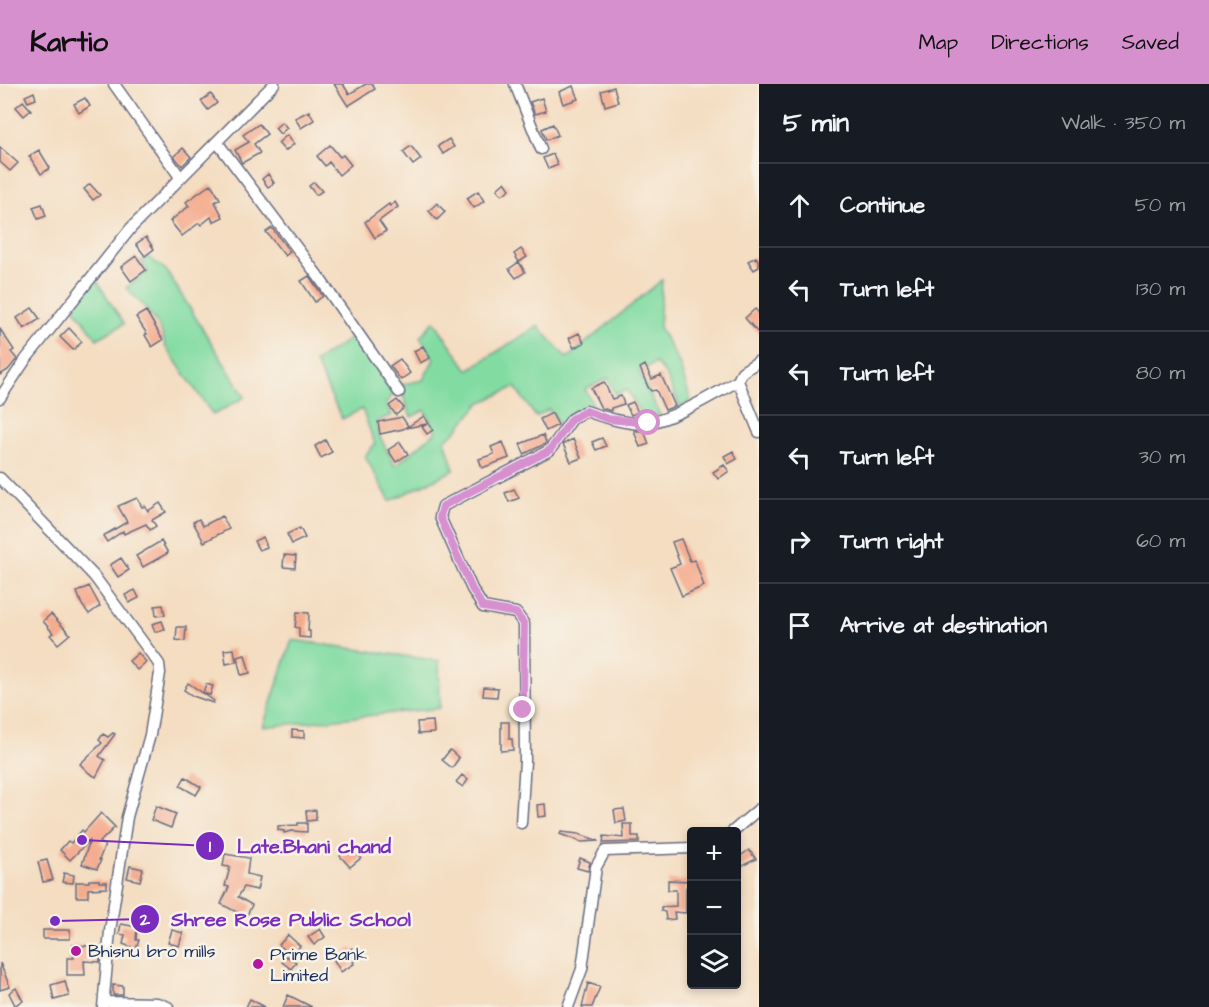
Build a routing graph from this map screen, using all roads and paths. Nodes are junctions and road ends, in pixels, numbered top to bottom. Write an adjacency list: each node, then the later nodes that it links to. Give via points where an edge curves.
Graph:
1 (114, 84): 6 (street)
2 (274, 84): 4 (street)
3 (515, 84): 5 (street)
4 (217, 142): 6 (street); 9 (street)
5 (542, 149)
6 (180, 177): 10 (street, via 131,228 26,359)
7 (759, 361): 8 (street, via 742,372)
8 (738, 381): 11 (street); 14 (street, via 690,407 648,423 608,419 586,411 572,419 550,450 443,506 440,517 483,607 516,613 524,624 525,761)
9 (399, 392)
10 (0, 398)
11 (759, 432)
12 (0, 478): 17 (street, via 94,576 159,664 150,735 127,817)
13 (759, 809): 15 (street)
14 (521, 823)
15 (737, 827)
16 (687, 848): 19 (street, via 605,851 596,867 582,969)
17 (104, 1004): 18 (street, via 157,1003)
18 (168, 1007)
19 (568, 1007)

